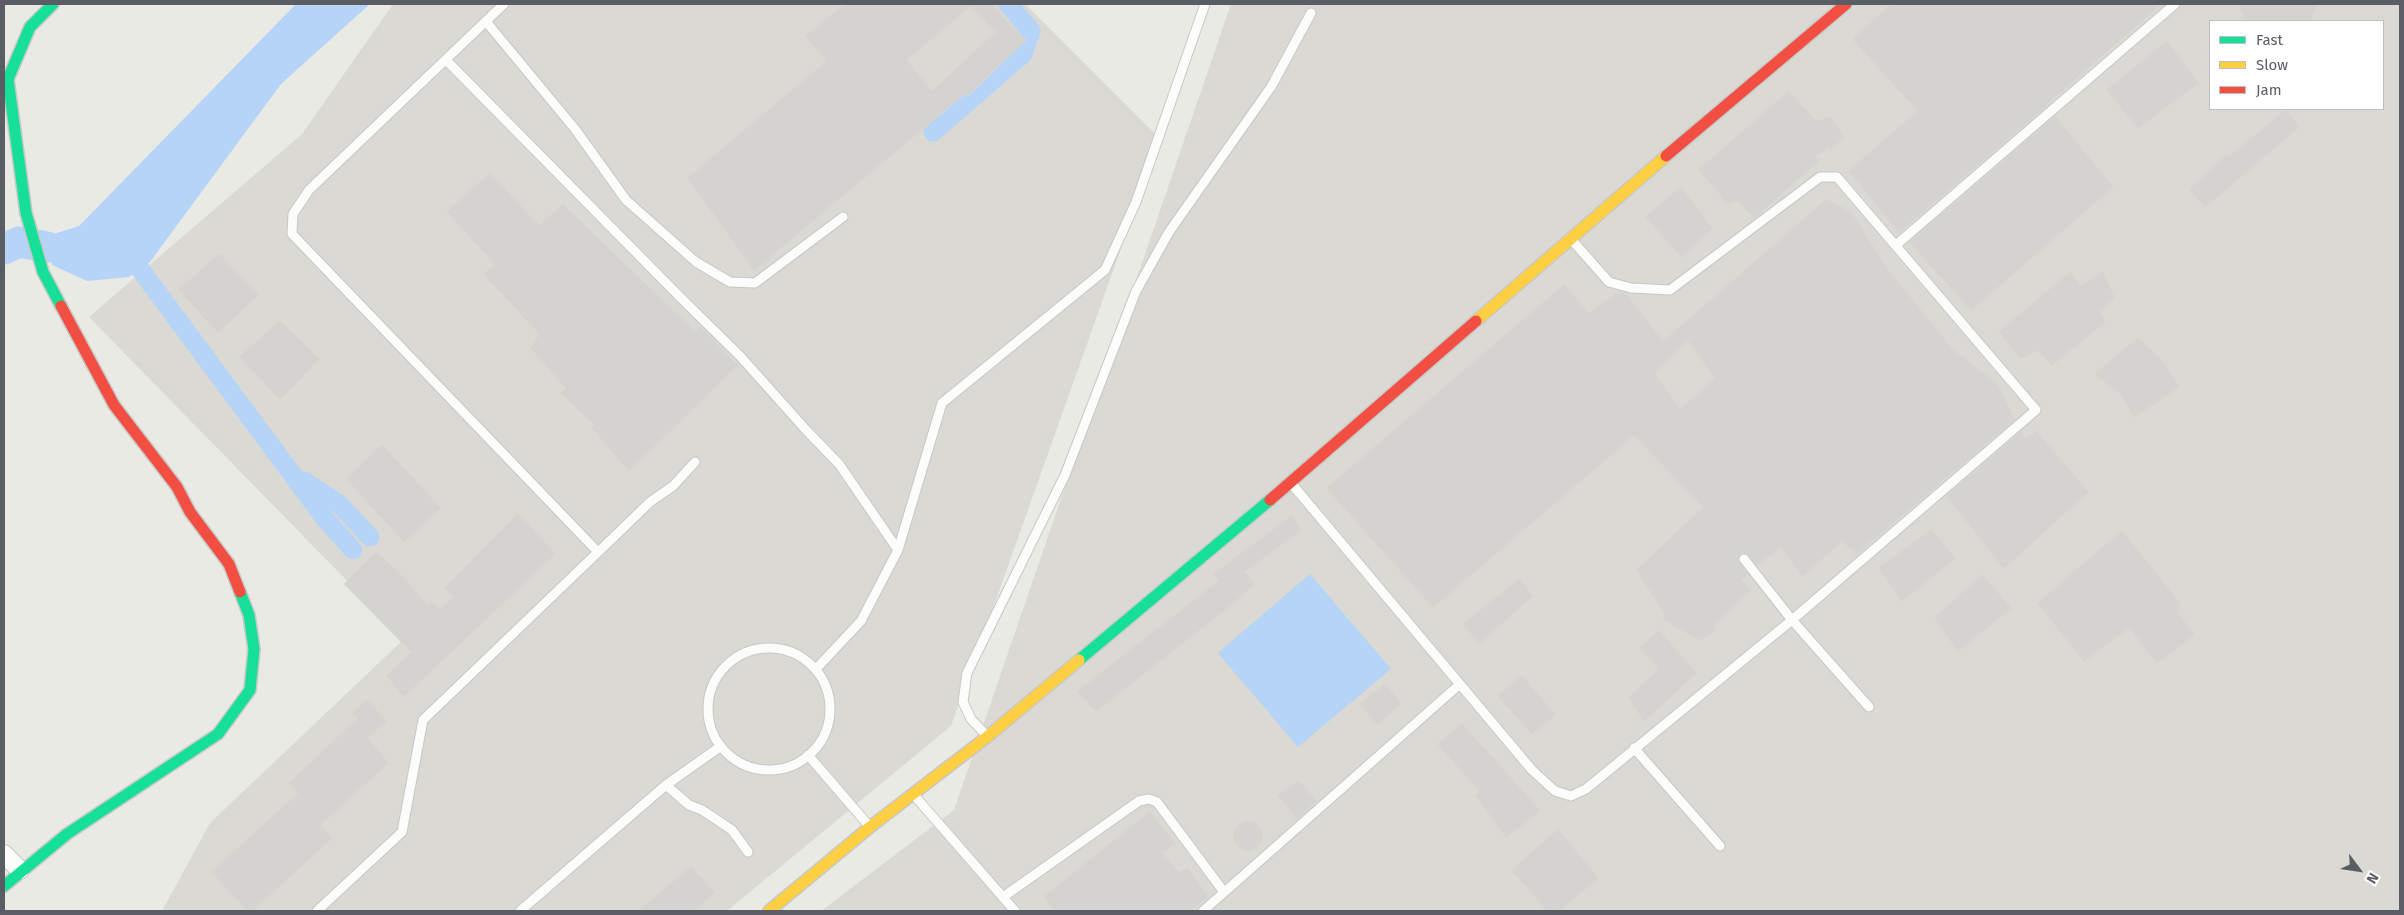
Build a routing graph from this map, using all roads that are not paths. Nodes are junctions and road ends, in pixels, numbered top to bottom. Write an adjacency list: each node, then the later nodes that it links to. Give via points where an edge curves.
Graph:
1 (53, 4): 31 (street, via 30,27 8,79 26,213 43,272 114,405 177,487 190,512 229,564 249,615 254,649 250,690 218,734 66,834)
2 (504, 4): 7 (lane)
3 (1205, 4): 14 (lane, via 1136,202 1105,270 942,403)
4 (1846, 4): 10 (street)
5 (2175, 4): 11 (lane)
6 (1311, 13): 21 (lane, via 1271,87 1169,232 1136,291 1065,475 966,673 963,702 971,719)
7 (486, 21): 8 (lane); 9 (lane, via 575,129 626,200 696,262 730,282 755,283)
8 (446, 60): 14 (lane, via 740,356 839,464); 15 (lane, via 309,190 293,214 292,234)
9 (844, 217)
10 (1570, 238): 11 (lane, via 1609,282 1631,288 1670,290 1820,177 1837,177); 13 (street)
11 (1896, 245): 17 (lane, via 2036,410)
12 (695, 462): 15 (lane, via 673,486 650,502)
13 (1291, 482): 19 (lane); 21 (street)
14 (898, 550): 18 (lane, via 861,621)
15 (598, 552): 35 (lane, via 423,720 402,832)
16 (1744, 559): 17 (lane)
17 (1792, 620): 20 (lane); 23 (lane)
18 (816, 669): 22 (lane, via 800,655 781,648 760,648 740,655 724,668 713,686 708,706 711,727); 24 (lane, via 826,686 831,706 828,727 818,746)
19 (1460, 684): 23 (lane, via 1532,770 1555,791 1571,796 1586,789); 33 (lane)
20 (1869, 707)
21 (987, 737): 26 (street)
22 (721, 746): 24 (lane, via 750,767 768,770 786,768); 25 (lane)
23 (1634, 748): 28 (lane)
24 (808, 755): 27 (lane)
25 (666, 785): 29 (lane, via 689,805 732,830); 36 (lane)
26 (913, 794): 27 (street); 34 (lane)
27 (870, 827): 37 (street)
28 (1720, 846)
29 (748, 852)
30 (4, 854): 31 (street)
31 (20, 870): 32 (street)
32 (4, 886)
33 (1224, 892): 34 (lane, via 1157,802 1149,799 1139,801); 39 (lane)
34 (1003, 898): 38 (lane)
35 (317, 911)
36 (520, 911)
37 (769, 911)
38 (1015, 911)
39 (1203, 911)

